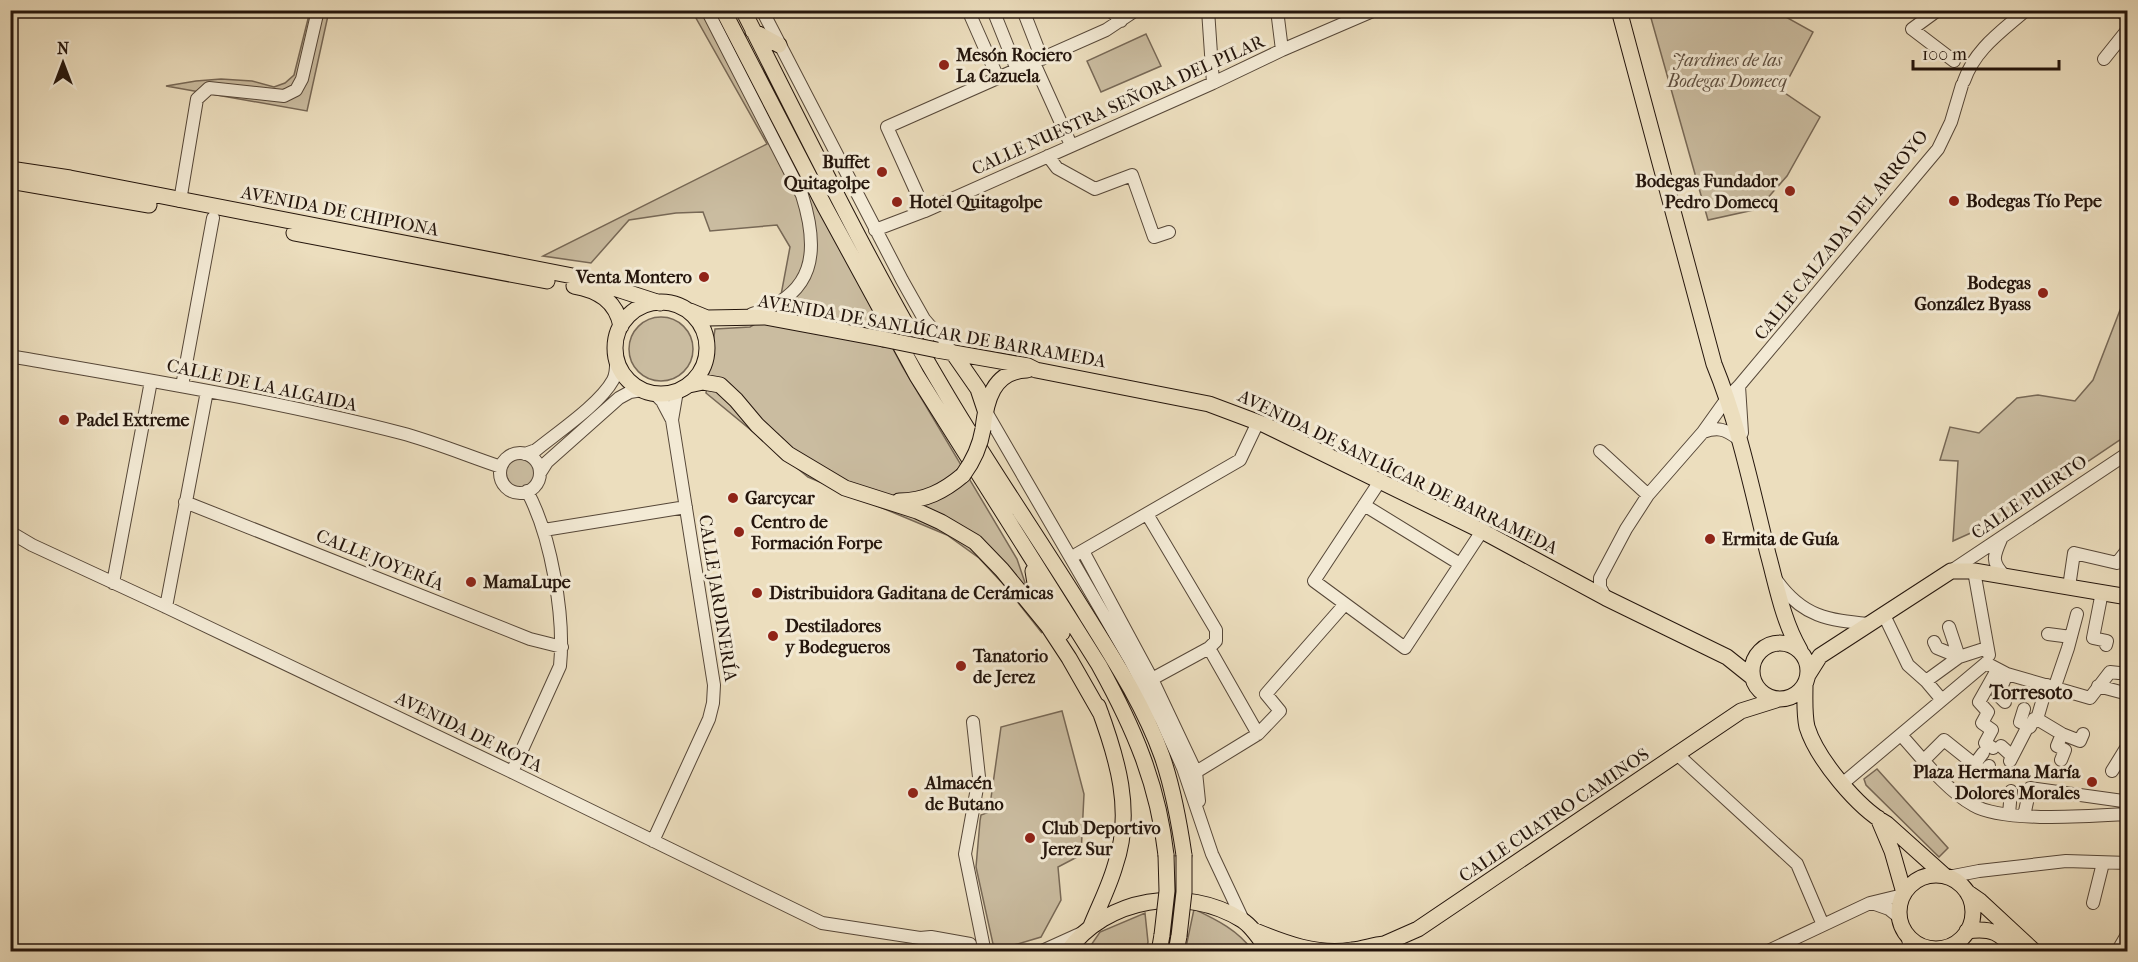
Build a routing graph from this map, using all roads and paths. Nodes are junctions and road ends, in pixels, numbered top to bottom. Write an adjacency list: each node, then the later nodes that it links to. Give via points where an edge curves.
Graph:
1 (318, 10): 34 (street, via 296,90 284,96 208,88 197,99)
2 (707, 10): 41 (street, via 802,195 810,219 811,255 797,289 772,308)
3 (723, 10): 78 (main road, via 917,376)
4 (743, 10): 21 (main road)
5 (762, 10): 22 (street)
6 (968, 10): 28 (street)
7 (993, 10): 27 (street)
8 (1023, 10): 25 (street)
9 (1110, 10): 19 (street)
10 (1136, 10): 19 (street)
11 (1208, 10): 29 (street)
12 (1277, 10): 23 (street)
13 (1618, 10): 52 (main road, via 1714,364)
14 (1938, 10): 26 (street, via 1912,29)
15 (2026, 10): 26 (street)
16 (2119, 10): 18 (street)
17 (1371, 11): 23 (street, CALLE NUESTRA SEÑORA DEL PILAR)
18 (2127, 17)
19 (1121, 21): 25 (street)
20 (2127, 29): 24 (street)
21 (753, 31): 22 (main road); 165 (main road, bridge, via 931,368 1148,721 1173,794 1184,855)
22 (779, 45): 37 (street)
23 (1282, 50): 29 (street, CALLE NUESTRA SEÑORA DEL PILAR)
24 (2104, 59)
25 (1038, 61): 27 (street); 30 (street)
26 (1960, 64): 52 (street, CALLE CALZADA DEL ARROYO, via 1963,83 1938,149)
27 (1017, 70): 28 (street)
28 (998, 78): 35 (street, via 887,127)
29 (1213, 83): 30 (street, CALLE NUESTRA SEÑORA DEL PILAR)
30 (1071, 145): 31 (street, CALLE NUESTRA SEÑORA DEL PILAR)
31 (1048, 156): 35 (street, CALLE NUESTRA SEÑORA DEL PILAR); 38 (street, via 1057,168 1095,189 1132,175 1154,237)
32 (10, 169): 34 (main road, AVENIDA DE CHIPIONA)
33 (10, 181): 36 (main road, AVENIDA DE CHIPIONA)
34 (180, 201): 39 (main road, AVENIDA DE CHIPIONA, via 583,278)
35 (925, 211): 37 (street, CALLE NUESTRA SEÑORA DEL PILAR)
36 (213, 218): 42 (main road, AVENIDA DE CHIPIONA, via 580,287 600,294 612,304); 48 (street)
37 (875, 230): 43 (street)
38 (1169, 232)
39 (660, 303): 40 (main road); 42 (main road, via 638,309)
40 (687, 310): 41 (main road, AVENIDA DE SANLÚCAR DE BARRAMEDA, via 707,318); 49 (main road, via 703,329 707,353 698,376)
41 (742, 317): 43 (main road, AVENIDA DE SANLÚCAR DE BARRAMEDA, bridge, via 782,320)
42 (621, 326): 45 (main road)
43 (945, 351): 46 (main road, AVENIDA DE SANLÚCAR DE BARRAMEDA); 53 (main road, via 978,389)
44 (10, 356): 47 (street, CALLE DE LA ALGAIDA)
45 (616, 357): 51 (main road, via 625,377); 61 (street, via 613,380 595,402 536,450)
46 (1036, 370): 53 (main road, via 1018,370 1002,377); 55 (main road, AVENIDA DE SANLÚCAR DE BARRAMEDA, via 1209,404)
47 (151, 381): 48 (street, CALLE DE LA ALGAIDA); 87 (street)
48 (182, 386): 50 (street, CALLE DE LA ALGAIDA)
49 (683, 388): 51 (main road); 54 (street, CALLE JARDINERÍA); 67 (main road, via 703,382 720,385 788,454 845,488)
50 (207, 391): 62 (street, CALLE DE LA ALGAIDA, via 404,434); 68 (street)
51 (648, 392): 54 (street, CALLE JARDINERÍA, via 662,402); 63 (street, via 630,392 619,398 547,462)
52 (1733, 392): 56 (street, CALLE CALZADA DEL ARROYO); 57 (main road); 59 (street)
53 (985, 410): 67 (main road, bridge, via 981,443 963,475 932,496); 79 (street)
54 (672, 420): 70 (street, CALLE JARDINERÍA)
55 (1258, 422): 64 (main road, AVENIDA DE SANLÚCAR DE BARRAMEDA); 71 (street, via 1240,460)
56 (1703, 432): 57 (street, via 1726,429); 66 (street, CALLE CALZADA DEL ARROYO)
57 (1737, 438): 59 (main road)
58 (1600, 451): 66 (street)
59 (1744, 452): 84 (main road)
60 (2127, 453): 75 (street, CALLE PUERTO)
61 (525, 454): 62 (street, via 513,454); 63 (street, via 536,461)
62 (501, 466): 65 (street, via 504,484 514,492)
63 (540, 473): 65 (street, via 536,484)
64 (1380, 481): 69 (street); 73 (main road, AVENIDA DE SANLÚCAR DE BARRAMEDA)
65 (527, 491): 72 (street)
66 (1648, 495): 81 (street, CALLE CALZADA DEL ARROYO)
67 (887, 501): 122 (main road, via 941,522 975,542 1048,626)
68 (185, 502): 93 (street); 102 (street, CALLE JOYERÍA, via 530,639)
69 (1364, 505): 80 (street); 92 (street, via 1314,581)
70 (686, 507): 72 (street); 148 (street, CALLE JARDINERÍA, via 714,685 713,703)
71 (1147, 514): 77 (street); 103 (street, via 1216,630 1216,641)
72 (544, 530): 102 (street)
73 (1482, 531): 80 (street); 86 (main road, AVENIDA DE SANLÚCAR DE BARRAMEDA)
74 (10, 532): 87 (street, AVENIDA DE ROTA)
75 (2002, 537): 82 (street, CALLE PUERTO); 85 (street, via 1995,563)
76 (2127, 549): 88 (street, via 2117,563 2074,554)
77 (1083, 551): 79 (street); 110 (street)
78 (1030, 556): 122 (main road, via 1035,583 1090,684); 173 (main road, bridge, via 1099,665 1145,760 1166,855 1167,891)
79 (1070, 558): 147 (street, via 1162,722)
80 (1460, 564): 92 (street, via 1405,648)
81 (1605, 566): 86 (street, via 1589,578); 91 (street, via 1600,578)
82 (1951, 571): 83 (main road); 95 (main road)
83 (1974, 571): 85 (main road); 104 (street)
84 (1774, 576): 96 (street, via 1789,597 1817,615); 105 (main road, via 1790,633)
85 (2005, 576): 88 (main road)
86 (1570, 578): 91 (main road, AVENIDA DE SANLÚCAR DE BARRAMEDA)
87 (113, 583): 93 (street, AVENIDA DE ROTA)
88 (2069, 587): 89 (main road)
89 (2102, 592): 90 (main road); 101 (street, via 2093,638 2107,641)
90 (2127, 597)
91 (1605, 598): 113 (main road, AVENIDA DE SANLÚCAR DE BARRAMEDA, via 1726,657)
92 (1345, 604): 126 (street, via 1266,694 1280,711)
93 (165, 607): 138 (street, AVENIDA DE ROTA)
94 (2077, 614): 99 (street)
95 (1884, 615): 96 (main road); 112 (street, via 1908,665)
96 (1869, 624): 106 (main road)
97 (1949, 627): 107 (street)
98 (2048, 634): 99 (street)
99 (2071, 637): 114 (street)
100 (1934, 642): 107 (street, via 1937,648)
101 (2106, 645)
102 (562, 647): 138 (street, via 560,666)
103 (1209, 648): 110 (street); 126 (street)
104 (1988, 648): 107 (street); 108 (street)
105 (1802, 653): 106 (main road); 111 (main road, via 1808,665); 113 (main road, via 1782,642 1762,649 1752,665)
106 (1820, 656): 111 (main road)
107 (1959, 657): 112 (street)
108 (1997, 669): 114 (street); 118 (street); 119 (street, via 1998,695); 131 (street, via 1979,702 1988,712 1982,723 1992,730 1985,743)
109 (2119, 673): 115 (street, via 2110,672)
110 (1152, 679): 139 (street)
111 (1807, 679): 117 (main road, via 1796,695); 125 (main road)
112 (1926, 681): 118 (street)
113 (1753, 682): 117 (main road, via 1762,694); 121 (main road, CALLE CUATRO CAMINOS)
114 (2051, 686): 115 (street, via 2090,698); 124 (street)
115 (2098, 686): 116 (street)
116 (2127, 694)
117 (1781, 699): 121 (main road, CALLE CUATRO CAMINOS); 125 (main road)
118 (1942, 700): 129 (street)
119 (2006, 702)
120 (2024, 709): 124 (street, via 2020,722)
121 (1741, 711): 132 (main road, CALLE CUATRO CAMINOS)
122 (1101, 714): 160 (main road, via 1118,768 1123,800 1122,835 1116,864)
123 (973, 722): 166 (street, via 979,777 965,854 981,933)
124 (2033, 722): 127 (street); 131 (street, via 2016,735 2011,759)
125 (1807, 725): 140 (main road, via 1823,758)
126 (1258, 734): 139 (street)
127 (2062, 734): 128 (street, via 2080,741); 134 (street, via 2057,746 2065,750)
128 (2083, 734)
129 (1900, 735): 133 (street); 140 (street)
130 (2127, 745): 137 (street)
131 (1992, 749): 135 (street)
132 (1678, 754): 159 (street, via 1797,864); 167 (main road, CALLE CUATRO CAMINOS, via 1418,929)
133 (1924, 760): 135 (street, via 1944,740); 143 (street, via 1973,806)
134 (2061, 760)
135 (1974, 765): 136 (street, via 1984,772)
136 (1989, 766)
137 (2112, 771)
138 (512, 772): 148 (street, AVENIDA DE ROTA)
139 (1196, 772): 147 (street)
140 (1842, 784): 146 (main road)
141 (2011, 791): 143 (street)
142 (2125, 796): 144 (street); 145 (street, via 2030,788)
143 (2009, 814): 145 (street)
144 (2124, 814): 145 (street)
145 (2024, 816)
146 (1878, 818): 152 (main road); 154 (main road)
147 (1203, 828): 158 (street)
148 (653, 841): 164 (street, AVENIDA DE ROTA, via 822,923)
149 (2103, 862): 150 (street); 151 (street, via 2066,861); 156 (street)
150 (2127, 863)
151 (1978, 871): 152 (street); 153 (street, via 1969,881)
152 (1947, 877): 153 (main road); 154 (main road, via 1924,877)
153 (1967, 891): 161 (main road, via 1972,906); 178 (main road)
154 (1904, 894): 155 (street); 157 (main road)
155 (1870, 903): 157 (street); 159 (street)
156 (2093, 903)
157 (1899, 917): 163 (main road)
158 (1248, 925): 160 (main road, CALLE CUATRO CAMINOS, via 1206,905 1155,900 1130,906); 167 (main road, CALLE CUATRO CAMINOS, via 1294,945 1329,951); 174 (main road)
159 (1823, 925): 175 (street)
160 (1087, 929): 171 (street); 172 (main road)
161 (1968, 931): 168 (main road, via 1952,945); 177 (main road, via 1992,930)
162 (2127, 933): 179 (street)
163 (1907, 935): 168 (main road); 176 (street)
164 (920, 938): 166 (street, AVENIDA DE ROTA); 169 (street, AVENIDA DE ROTA)
165 (1178, 944)
166 (979, 947): 170 (street)
167 (1380, 948)
168 (1937, 950)
169 (942, 951)
170 (957, 951)
171 (1040, 951)
172 (1067, 951)
173 (1159, 951)
174 (1269, 951)
175 (1766, 951)
176 (1911, 951)
177 (2019, 951)
178 (2035, 951)
179 (2117, 951)

